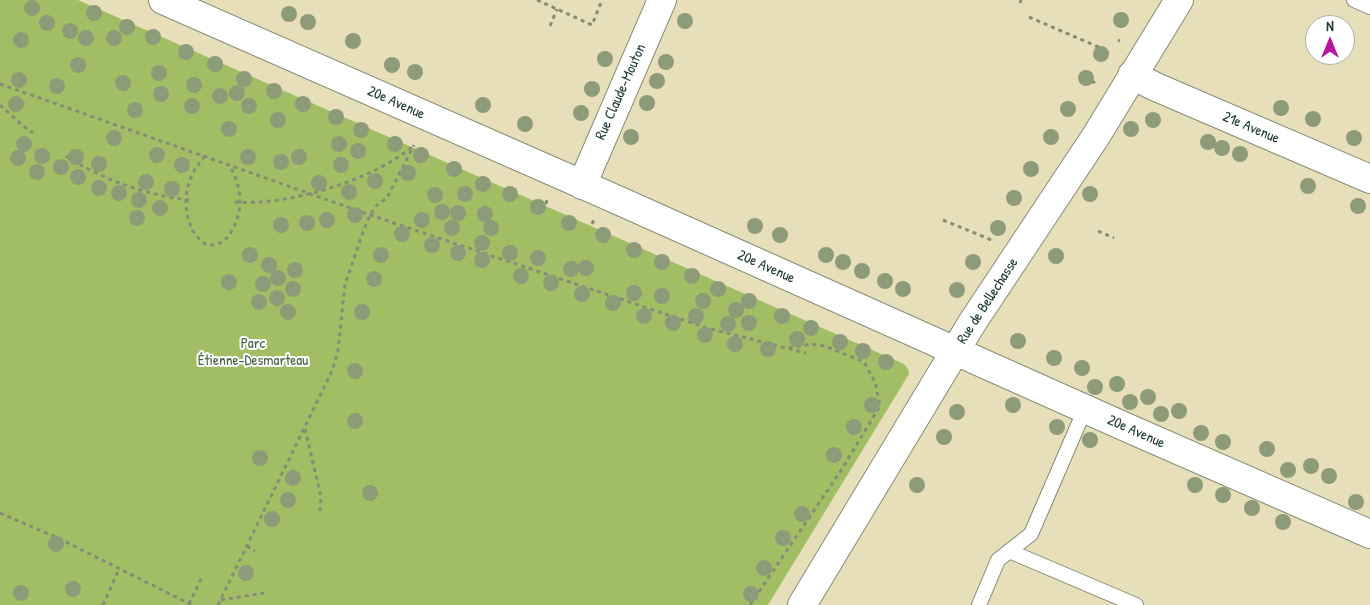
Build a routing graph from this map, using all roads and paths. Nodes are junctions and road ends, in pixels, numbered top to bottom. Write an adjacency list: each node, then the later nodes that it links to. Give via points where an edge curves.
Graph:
1 (163, 0): 20 (street, 20e Avenue)
2 (536, 0): 8 (path)
3 (602, 0): 8 (path, via 592,24)
4 (662, 0): 20 (street, Rue Claude-Mouton)
5 (1179, 0): 12 (street, Rue de Bellechasse)
6 (1354, 0): 7 (lane)
7 (1370, 7)
8 (557, 9): 10 (path)
9 (1029, 17): 11 (path)
10 (550, 26)
11 (1110, 52)
12 (1132, 75): 19 (street, 21e Avenue); 31 (street, Rue de Bellechasse, via 1096,136)
13 (0, 84): 17 (path)
14 (0, 106): 15 (path)
15 (34, 133)
16 (66, 156): 22 (path, via 98,175 136,189)
17 (205, 156): 18 (path); 22 (path, via 190,177 186,190)
18 (230, 165): 21 (path); 24 (path)
19 (1370, 179)
20 (582, 185): 31 (street, 20e Avenue)
21 (309, 193): 24 (path); 25 (path); 25 (path, via 369,174 402,156 414,145 387,198)
22 (188, 200): 24 (path, via 188,219 194,232 207,244 222,241 230,235)
23 (235, 202): 24 (path)
24 (240, 202)
25 (370, 215): 30 (path, via 707,328); 34 (path, via 345,285 336,362)
26 (943, 220): 29 (path)
27 (1098, 231): 28 (path)
28 (1114, 238)
29 (994, 241)
30 (787, 349): 32 (path); 48 (path, via 811,344 824,346 864,362 875,382 880,406 842,469)
31 (955, 351): 33 (street, 20e Avenue); 49 (street, Rue de Bellechasse)
32 (806, 353)
33 (1085, 409): 37 (street, 20e Avenue); 40 (lane, via 1031,534)
34 (305, 428): 35 (path, via 321,497); 38 (path)
35 (320, 512)
36 (0, 513): 41 (path)
37 (1370, 534)
38 (247, 546): 39 (path); 44 (path)
39 (255, 551)
40 (1010, 551): 50 (lane, via 998,560); 51 (lane)
41 (119, 568): 45 (path); 46 (path)
42 (202, 577): 45 (path)
43 (264, 593): 44 (path)
44 (220, 600): 47 (path)
45 (191, 604)
46 (103, 605)
47 (218, 605)
48 (750, 605)
49 (802, 605)
50 (979, 605)
51 (1136, 605)

